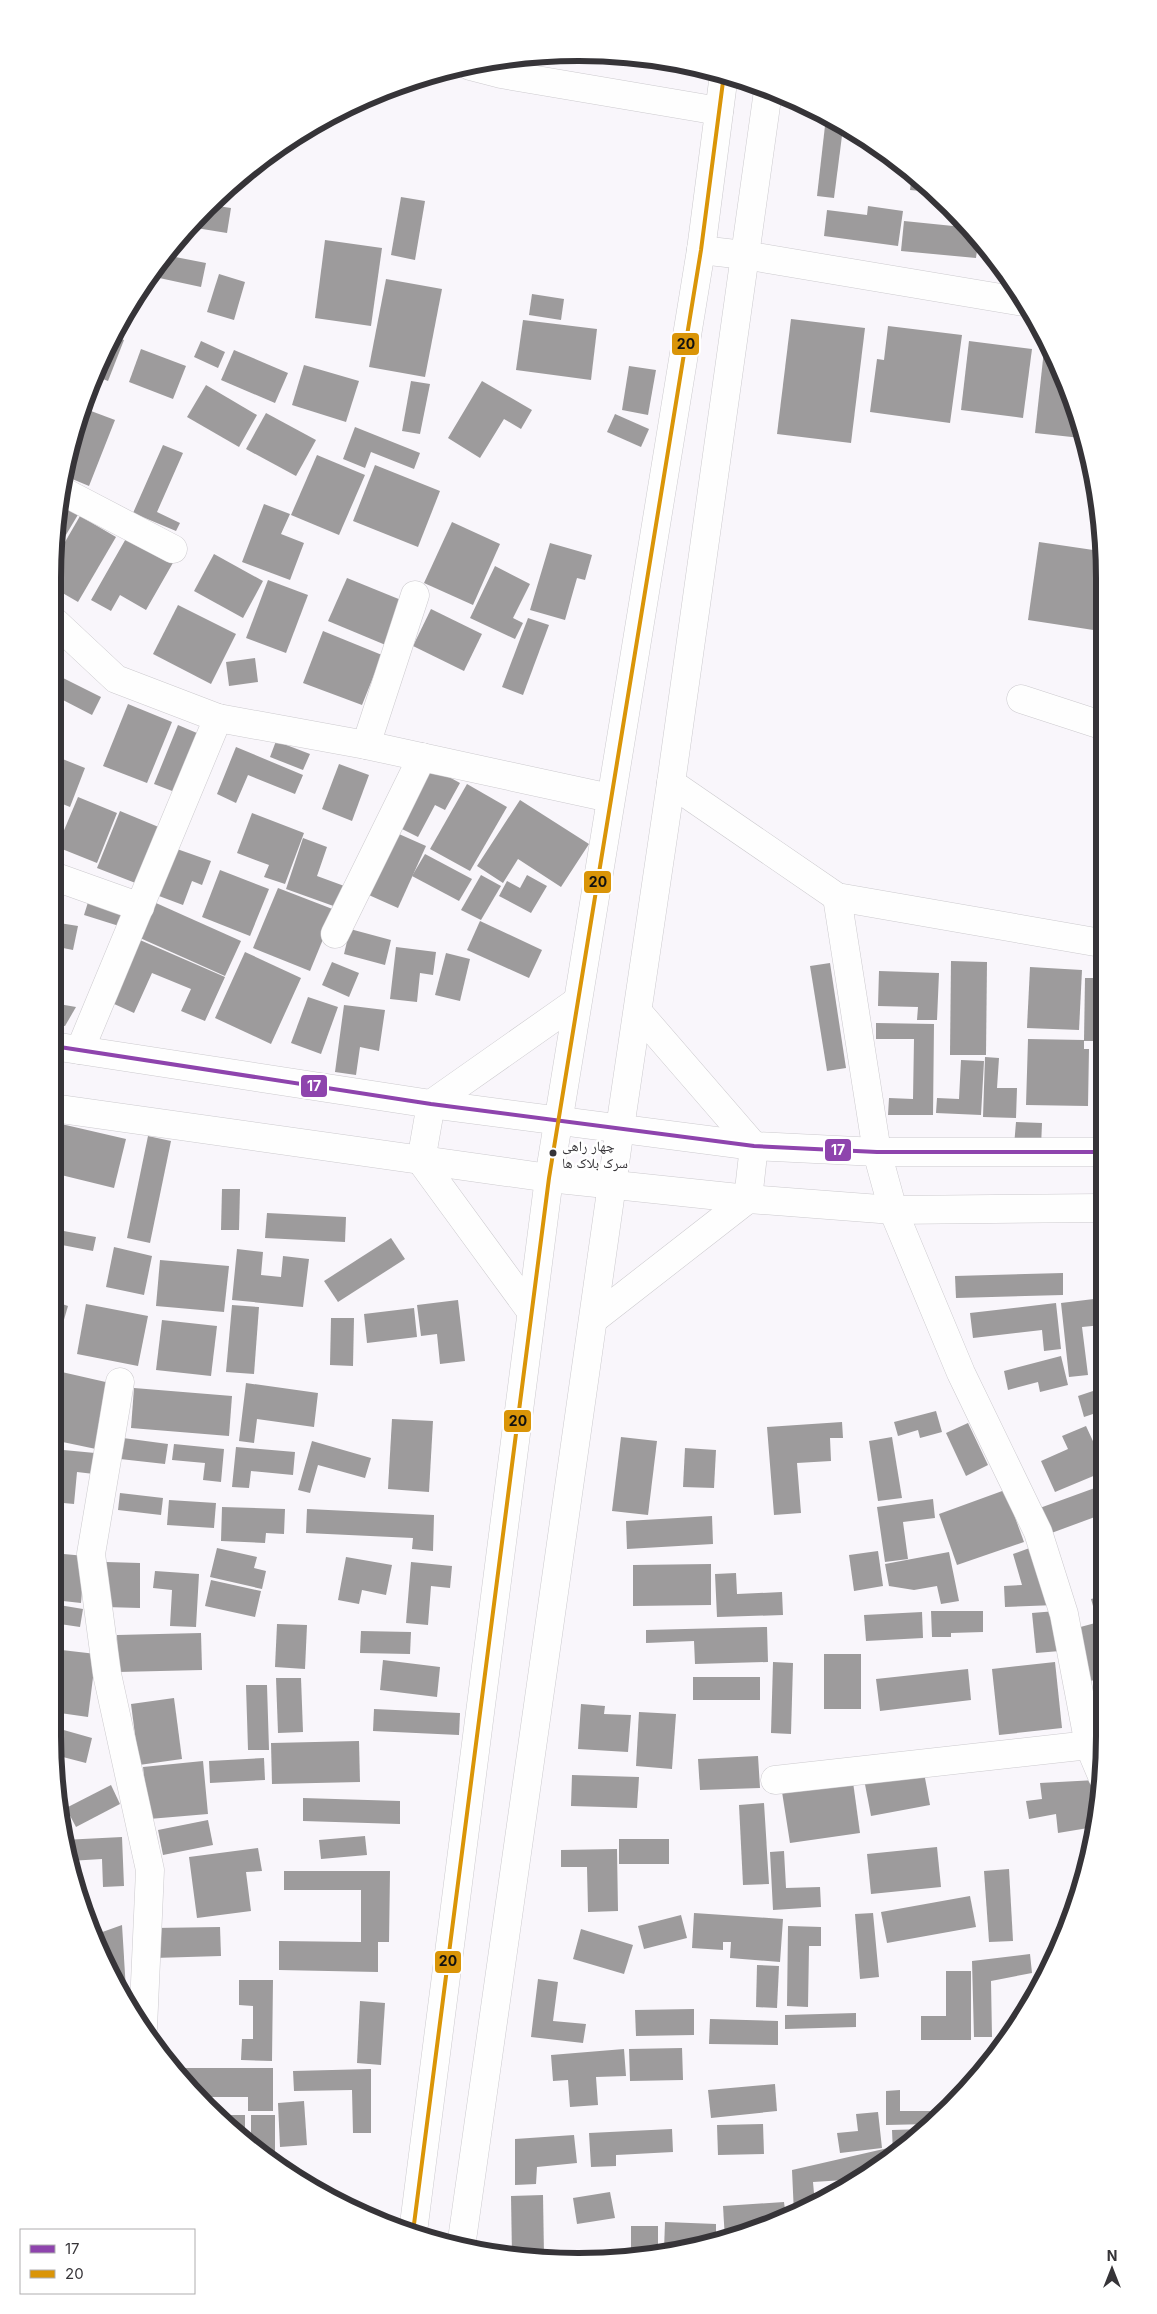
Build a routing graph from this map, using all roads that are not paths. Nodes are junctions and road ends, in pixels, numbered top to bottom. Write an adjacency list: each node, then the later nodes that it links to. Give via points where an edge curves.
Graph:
1 (485, 70): 4 (street)
2 (723, 82): 4 (street)
3 (767, 98): 6 (street)
4 (719, 111): 5 (street)
5 (701, 250): 6 (street); 18 (street)
6 (744, 255): 7 (street); 17 (street)
7 (1015, 300)
8 (69, 494): 9 (street)
9 (173, 549)
10 (415, 596): 15 (street)
11 (61, 628): 13 (street, via 116,679)
12 (1022, 698): 14 (street)
13 (218, 718): 15 (street); 21 (street)
14 (1096, 723)
15 (366, 746): 16 (street)
16 (422, 757): 18 (street); 22 (street)
17 (671, 783): 20 (street); 25 (street)
18 (610, 798): 24 (street)
19 (61, 879): 21 (street)
20 (838, 897): 23 (street); 33 (street)
21 (140, 907): 27 (street)
22 (335, 934)
23 (1096, 942)
24 (576, 1002): 28 (street); 30 (street)
25 (638, 1012): 31 (street); 32 (street)
26 (61, 1047): 27 (street)
27 (80, 1050): 28 (street)
28 (431, 1104): 30 (street); 35 (street)
29 (61, 1109): 35 (street)
30 (557, 1119): 31 (street); 36 (street)
31 (620, 1128): 32 (street); 37 (street)
32 (754, 1146): 33 (street); 38 (street)
33 (877, 1152): 34 (street); 40 (street)
34 (1096, 1152)
35 (422, 1161): 36 (street); 41 (street)
36 (549, 1178): 37 (street); 41 (street)
37 (612, 1185): 38 (street); 42 (street)
38 (748, 1199): 40 (street); 42 (street)
39 (1096, 1208): 40 (street)
40 (893, 1210): 44 (street, via 961,1374 1038,1532 1064,1614)
41 (530, 1310): 48 (street)
42 (594, 1319): 49 (street)
43 (120, 1382): 47 (street, via 91,1554 107,1674 150,1870)
44 (1089, 1745): 45 (street); 46 (street)
45 (1095, 1760)
46 (775, 1780)
47 (144, 2015)
48 (414, 2226)
49 (462, 2239)

